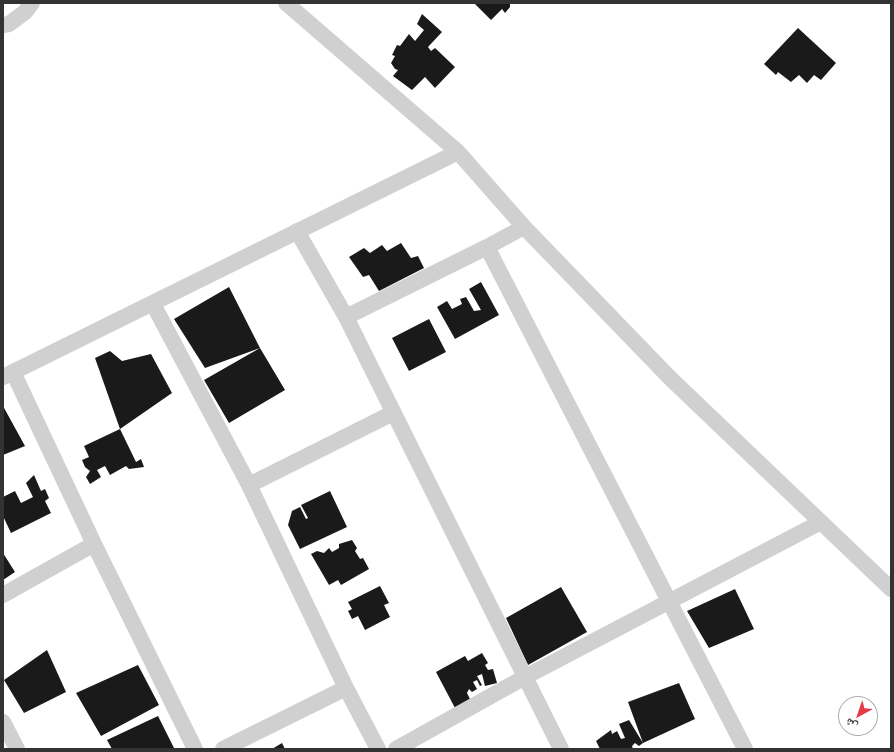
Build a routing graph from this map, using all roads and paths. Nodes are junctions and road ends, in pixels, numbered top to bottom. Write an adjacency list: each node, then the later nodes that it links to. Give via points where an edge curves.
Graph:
1 (32, 3): 3 (street, via 10,24)
2 (286, 3): 4 (street)
3 (3, 25)
4 (458, 152): 5 (street); 6 (street)
5 (524, 227): 7 (street); 13 (street, via 670,378)
6 (298, 232): 8 (street); 9 (street)
7 (487, 247): 9 (street); 17 (street)
8 (153, 304): 10 (street); 12 (street)
9 (346, 317): 11 (street)
10 (8, 375): 14 (street)
11 (393, 414): 12 (street); 18 (street)
12 (249, 485): 19 (street)
13 (821, 522): 15 (street); 17 (street)
14 (94, 544): 16 (street); 22 (street)
15 (891, 589)
16 (3, 594)
17 (669, 602): 18 (street); 27 (street)
18 (525, 678): 25 (street); 26 (street)
19 (346, 688): 23 (street); 24 (street)
20 (3, 722): 21 (street)
21 (17, 749)
22 (195, 749)
23 (223, 749)
24 (378, 749)
25 (396, 749)
26 (561, 749)
27 (745, 749)

